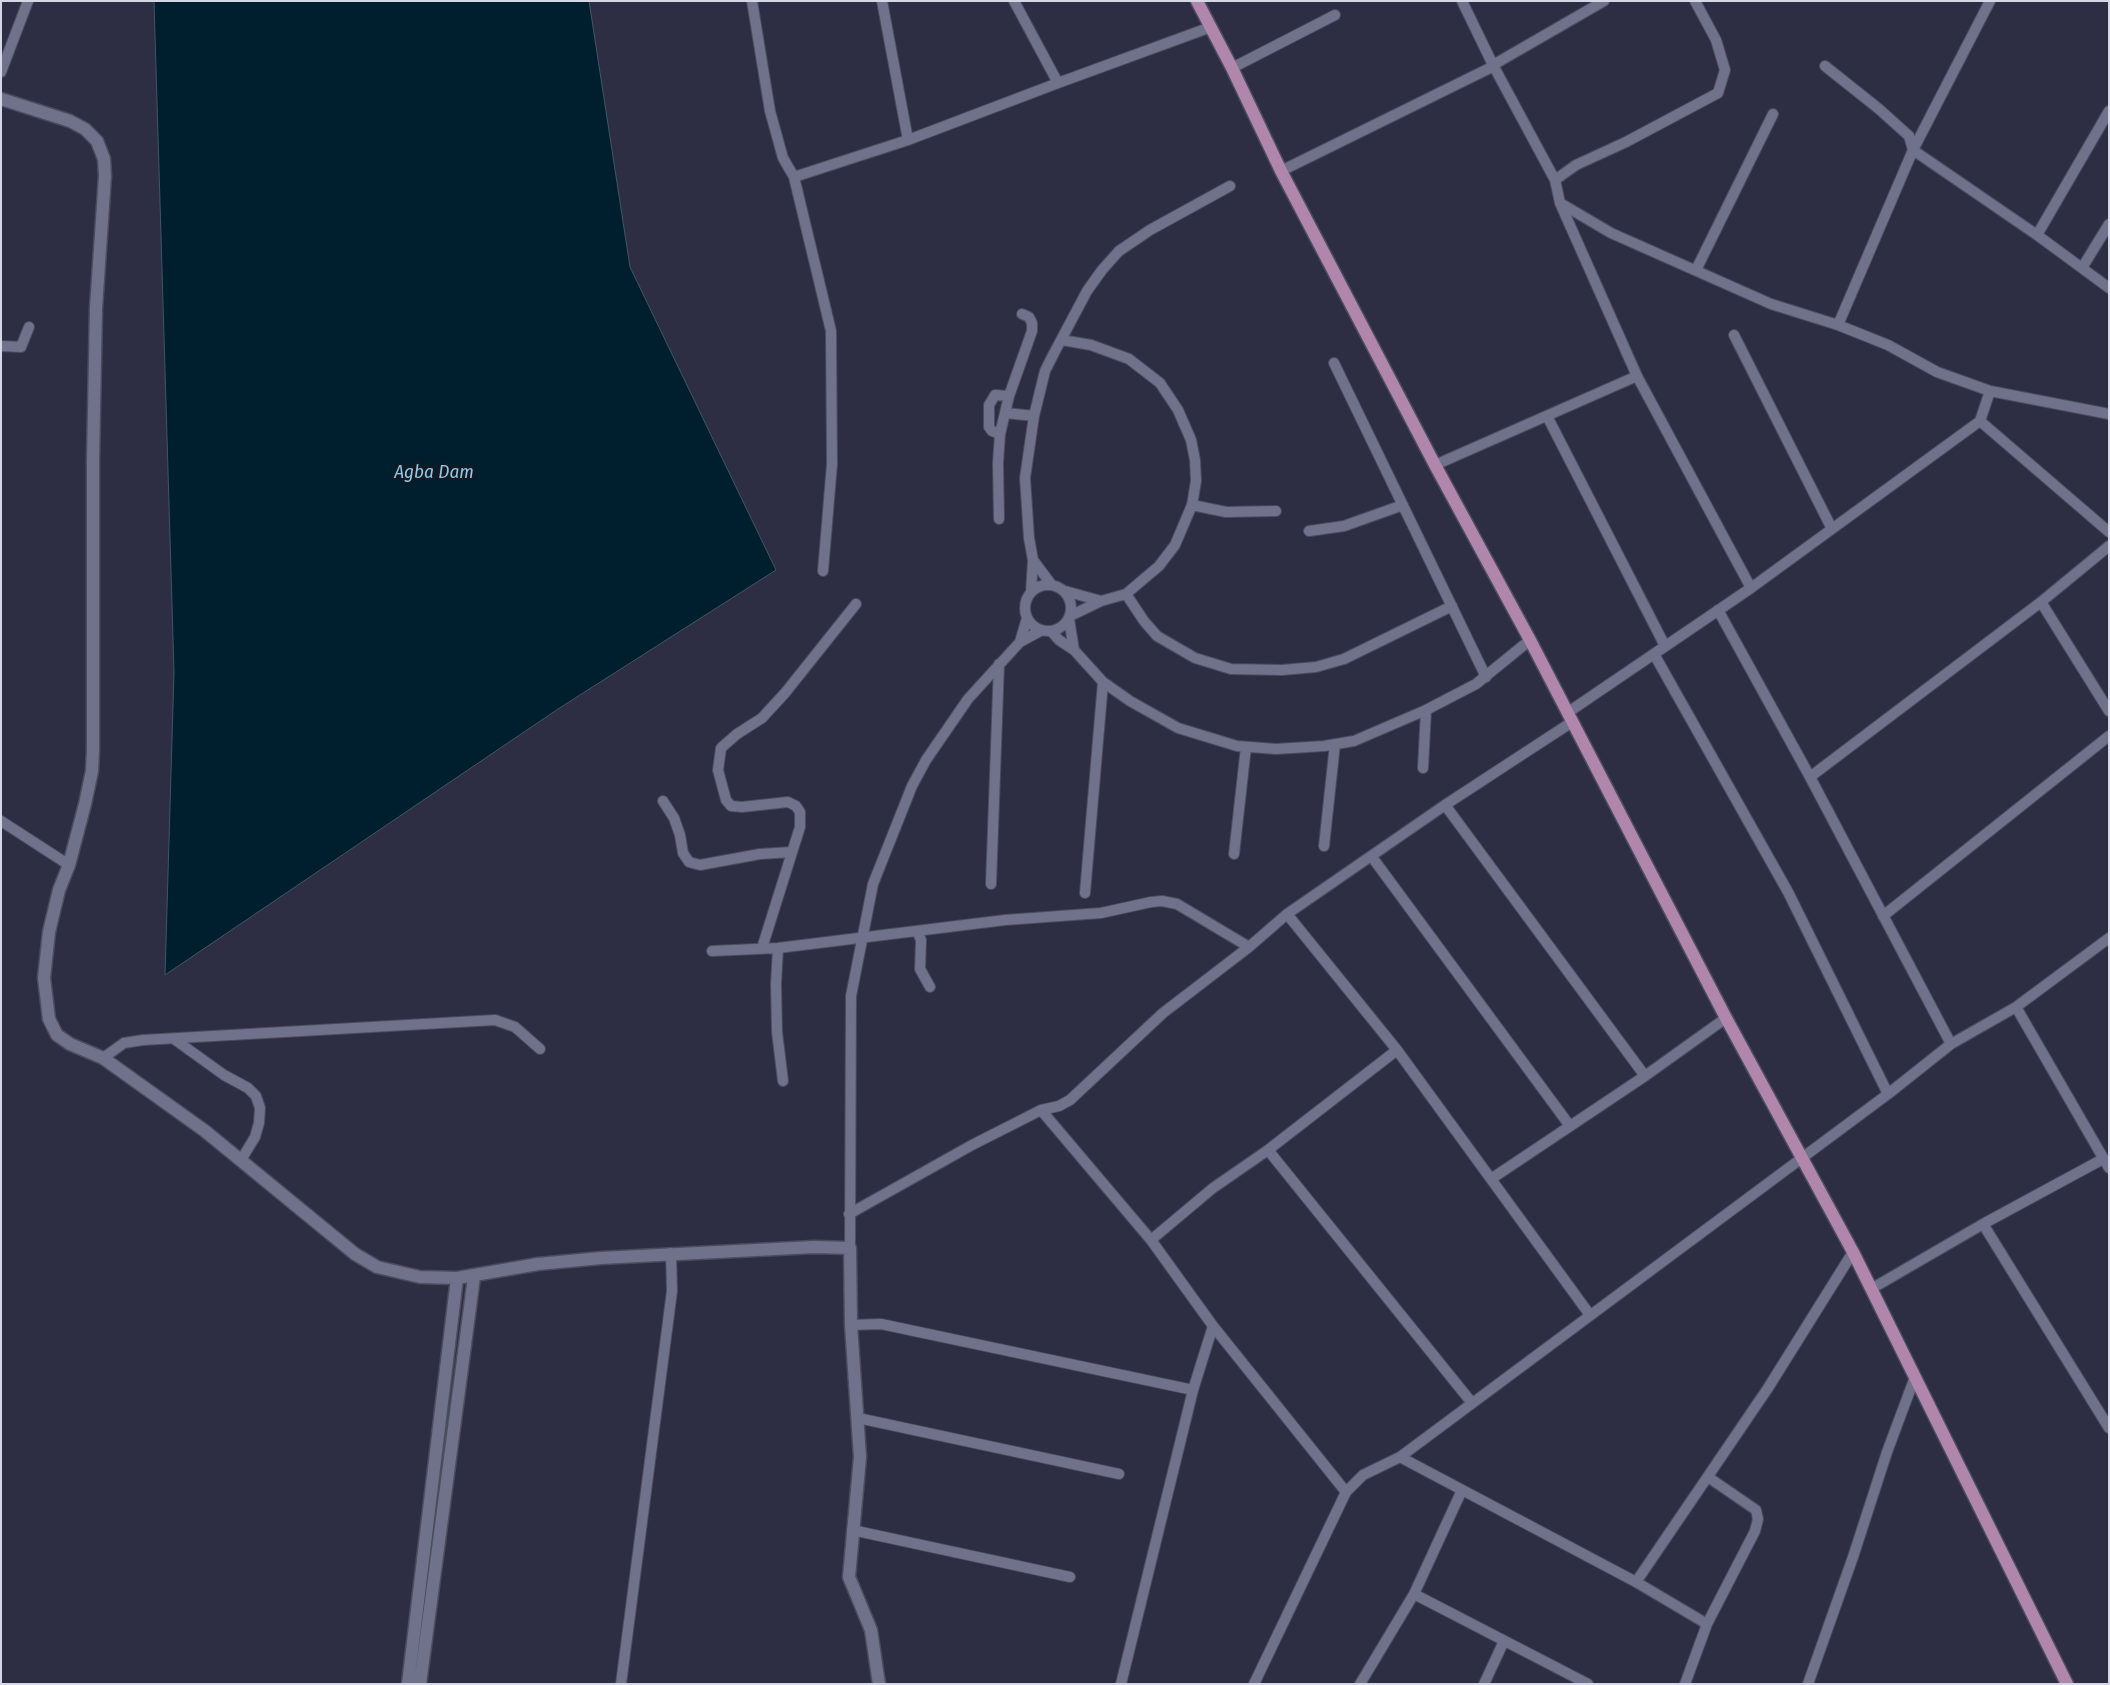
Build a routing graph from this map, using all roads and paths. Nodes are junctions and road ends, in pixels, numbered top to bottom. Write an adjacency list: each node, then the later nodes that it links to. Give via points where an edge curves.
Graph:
1 (28, 1): 15 (street)
2 (752, 1): 23 (street, via 770,111 783,158)
3 (882, 1): 20 (street)
4 (1014, 1): 16 (street)
5 (1197, 1): 11 (main road)
6 (1462, 1): 12 (street)
7 (1604, 1): 12 (street)
8 (1695, 1): 24 (street, via 1716,40 1725,70 1718,93 1576,165)
9 (1987, 3): 21 (street)
10 (1335, 15): 14 (street)
11 (1210, 27): 14 (main road); 16 (street)
12 (1493, 66): 22 (street); 24 (street)
13 (1825, 66): 21 (street, via 1909,136)
14 (1232, 68): 22 (main road)
15 (1, 72)
16 (1058, 83): 20 (street)
17 (1, 99): 95 (street, via 85,129 97,141 104,159 96,308 92,771)
18 (2109, 111): 28 (street)
19 (1773, 114): 30 (street)
20 (908, 140): 23 (street)
21 (1913, 150): 28 (street); 33 (street)
22 (1281, 171): 48 (main road)
23 (794, 177): 58 (street, via 831,331 832,464)
24 (1555, 180): 26 (street)
25 (1230, 186): 36 (street, via 1119,251 1087,291)
26 (1560, 203): 30 (street, via 1611,233); 39 (street)
27 (2109, 224): 29 (street)
28 (2037, 235): 29 (street)
29 (2082, 268): 31 (street)
30 (1696, 270): 33 (street, via 1771,304)
31 (2109, 288)
32 (1022, 314): 41 (street, via 1029,317 1032,331)
33 (1838, 325): 40 (street, via 1888,344 1938,372)
34 (29, 327): 37 (street, via 21,347)
35 (1734, 335): 53 (street)
36 (1062, 340): 44 (street, via 1046,371); 49 (street, via 1091,345 1130,359 1160,383 1178,410 1191,440 1196,481)
37 (1, 346)
38 (1334, 363): 50 (street)
39 (1637, 376): 45 (street); 60 (street)
40 (1990, 391): 43 (street); 46 (street)
41 (1009, 396): 42 (street); 47 (street, via 995,395 990,405 989,427)
42 (1006, 413): 44 (street); 47 (street)
43 (2109, 414)
44 (1034, 416): 57 (street, via 1025,478)
45 (1547, 416): 48 (street); 74 (street)
46 (1980, 421): 53 (street); 55 (street)
47 (1000, 434): 52 (street)
48 (1435, 464): 72 (main road)
49 (1192, 505): 51 (street, via 1226,512); 63 (street, via 1175,545 1159,566)
50 (1403, 505): 54 (street, via 1344,526); 67 (street)
51 (1276, 511)
52 (999, 519)
53 (1832, 529): 60 (street)
54 (1309, 532)
55 (2109, 532)
56 (2109, 546): 65 (street)
57 (1033, 560): 59 (street); 62 (street)
58 (823, 570)
59 (1051, 584): 61 (street); 62 (street)
60 (1751, 588): 68 (street)
61 (1065, 591): 64 (street); 70 (street, via 1072,605)
62 (1031, 592): 69 (street, via 1026,602)
63 (1126, 594): 64 (street); 67 (street, via 1157,636 1195,658 1231,669 1316,667 1344,659)
64 (1101, 601): 70 (street)
65 (2041, 602): 81 (street); 87 (street)
66 (856, 604): 92 (street, via 785,693 762,718 721,748 718,759 722,787 726,800 732,806 788,802 796,806 800,812 800,827)
67 (1452, 606): 78 (street)
68 (1718, 610): 74 (street); 87 (street)
69 (1027, 618): 71 (street, via 1036,628); 73 (street)
70 (1070, 618): 71 (street, via 1061,628); 75 (street)
71 (1046, 631): 73 (street); 75 (street)
72 (1530, 640): 78 (street); 82 (main road)
73 (1020, 642): 77 (street)
74 (1665, 646): 76 (street)
75 (1074, 650): 79 (street)
76 (1654, 654): 82 (street); 117 (street, via 1788,892)
77 (999, 664): 96 (street); 101 (street, via 968,700 912,786 873,884)
78 (1486, 677): 80 (street)
79 (1103, 682): 85 (street, via 1178,728); 97 (street)
80 (1426, 710): 84 (street, via 1354,741); 86 (street)
81 (2109, 711)
82 (1570, 717): 89 (street); 109 (main road)
83 (2109, 736): 99 (street)
84 (1335, 744): 85 (street); 91 (street)
85 (1246, 747): 93 (street)
86 (1423, 768)
87 (1810, 777): 99 (street)
88 (663, 801): 92 (street, via 674,818 683,853 689,862 700,864)
89 (1446, 805): 94 (street); 115 (street)
90 (1, 821): 95 (street)
91 (1324, 846)
92 (792, 852): 103 (street)
93 (1234, 854)
94 (1372, 857): 98 (street); 119 (street)
95 (70, 865): 114 (street, via 59,890 48,941 44,978 49,1019 57,1035)
96 (991, 884)
97 (1085, 893)
98 (1288, 914): 105 (street); 113 (street)
99 (1883, 916): 111 (street)
100 (917, 931): 101 (street); 105 (street, via 1101,912 1162,902 1176,904); 107 (street, via 921,940 920,969)
101 (862, 937): 104 (street); 125 (street, via 852,996)
102 (2109, 938): 108 (street)
103 (762, 948): 104 (street); 106 (street)
104 (778, 948): 116 (street, via 777,1032)
105 (1249, 948): 118 (street, via 1163,1013 1070,1100)
106 (712, 951)
107 (930, 987)
108 (2016, 1007): 111 (street); 123 (street)
109 (1726, 1018): 115 (street); 121 (main road)
110 (174, 1039): 112 (street, via 495,1020 515,1027); 114 (street, via 124,1043); 122 (street, via 256,1096 260,1108 259,1123 255,1137)
111 (1951, 1044): 117 (street)
112 (540, 1049)
113 (1397, 1050): 120 (street); 124 (street)
114 (103, 1058): 122 (street)
115 (1645, 1076): 119 (street)
116 (783, 1081)
117 (1888, 1094): 121 (street)
118 (1041, 1110): 125 (street); 127 (street)
119 (1570, 1126): 124 (street)
120 (1268, 1150): 127 (street, via 1213,1188); 139 (street)
121 (1801, 1158): 129 (main road); 134 (street)
122 (241, 1160): 132 (street, via 355,1254 377,1266 420,1277)
123 (2106, 1163): 126 (street)
124 (1491, 1180): 134 (street)
125 (850, 1214): 128 (street)
126 (1983, 1224): 133 (street); 141 (street)
127 (1151, 1240): 136 (street)
128 (850, 1248): 130 (street); 135 (street)
129 (1853, 1252): 133 (main road); 144 (street)
130 (671, 1254): 131 (street, via 538,1264); 155 (street, via 672,1291)
131 (474, 1277): 132 (street); 154 (street)
132 (457, 1278): 153 (street)
133 (1871, 1289): 137 (main road)
134 (1590, 1315): 139 (street)
135 (851, 1325): 138 (street, via 881,1324); 140 (street)
136 (1213, 1326): 138 (street); 146 (street)
137 (1915, 1377): 163 (street); 164 (main road)
138 (1193, 1390): 157 (street)
139 (1472, 1402): 142 (street)
140 (858, 1418): 143 (street); 147 (street, via 859,1463)
141 (2109, 1428)
142 (1400, 1457): 145 (street); 146 (street, via 1363,1475)
143 (1119, 1474)
144 (1708, 1477): 149 (street); 151 (street, via 1756,1510 1758,1519 1755,1531)
145 (1462, 1490): 149 (street); 150 (street)
146 (1346, 1492): 158 (street)
147 (852, 1530): 148 (street); 156 (street, via 849,1577 871,1630)
148 (1070, 1577)
149 (1636, 1582): 151 (street)
150 (1414, 1594): 152 (street); 159 (street)
151 (1707, 1624): 162 (street)
152 (1504, 1641): 160 (street); 161 (street)
153 (408, 1684)
154 (420, 1684)
155 (621, 1684)
156 (879, 1684)
157 (1121, 1684)
158 (1254, 1684)
159 (1360, 1684)
160 (1484, 1684)
161 (1588, 1684)
162 (1685, 1684)
163 (1808, 1684)
164 (2067, 1684)

